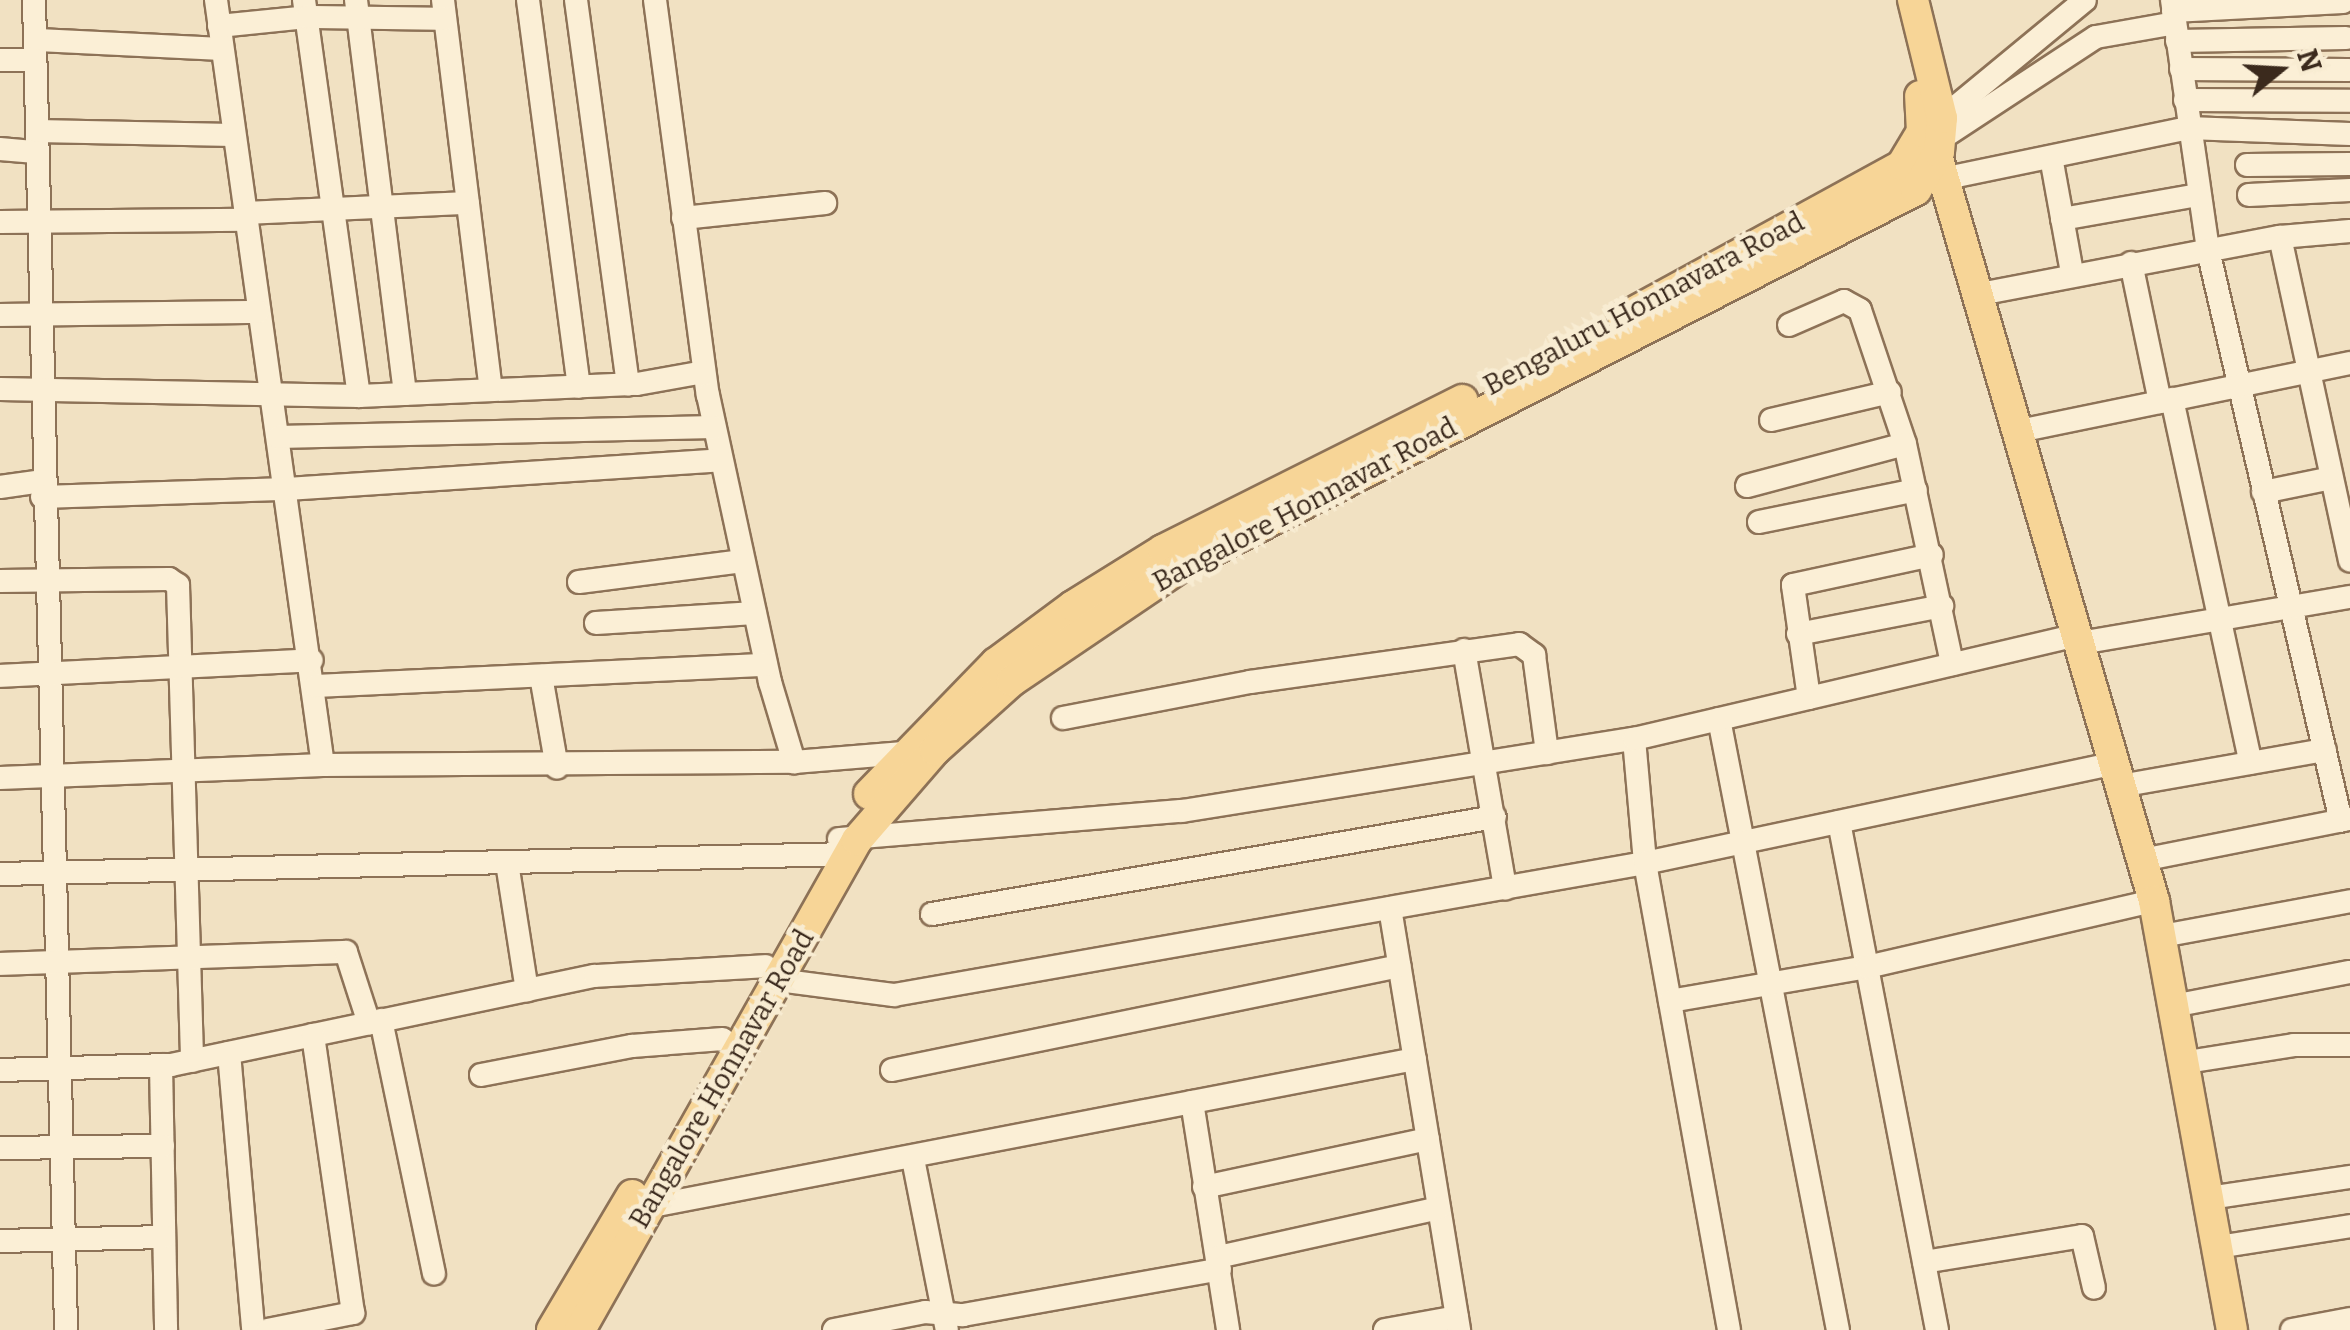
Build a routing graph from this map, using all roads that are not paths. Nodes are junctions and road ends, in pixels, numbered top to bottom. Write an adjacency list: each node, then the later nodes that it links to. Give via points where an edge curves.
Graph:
1 (216, 0): 14 (street)
2 (528, 0): 60 (street)
3 (576, 0): 58 (street)
4 (655, 0): 40 (street)
5 (1894, 0): 27 (main road)
6 (1914, 0): 27 (main road)
7 (2085, 0): 27 (street)
8 (27, 1): 16 (street)
9 (2343, 1): 13 (street); 15 (street)
10 (306, 9): 12 (street); 14 (street); 38 (street)
11 (444, 9): 12 (street); 36 (street)
12 (358, 10): 37 (street)
13 (2174, 19): 15 (street); 18 (street); 27 (street, via 2096,37)
14 (221, 38): 16 (street); 25 (street)
15 (2346, 38): 19 (street)
16 (36, 50): 17 (street); 26 (street)
17 (0, 60)
18 (2181, 69): 19 (street); 21 (street)
19 (2349, 70): 20 (street)
20 (2350, 78)
21 (2185, 100): 22 (street); 23 (street)
22 (2350, 102)
23 (2188, 128): 24 (street); 29 (street); 33 (street)
24 (2350, 134)
25 (233, 135): 26 (street); 39 (street)
26 (37, 141): 28 (street); 43 (street)
27 (1938, 144): 29 (street); 49 (main road); 54 (main road, Bengaluru Honnavara Road)
28 (0, 149)
29 (2051, 157): 41 (street)
30 (2350, 164): 31 (street)
31 (2247, 165)
32 (2350, 190): 34 (street)
33 (2198, 195): 41 (street); 46 (street)
34 (2249, 195)
35 (825, 202): 40 (street)
36 (468, 203): 37 (street); 63 (street)
37 (383, 206): 38 (street); 65 (street)
38 (336, 208): 39 (street); 66 (street)
39 (245, 217): 43 (street); 50 (street)
40 (683, 218): 56 (street)
41 (2062, 219): 48 (street)
42 (0, 222): 43 (street)
43 (38, 225): 52 (street)
44 (2350, 232): 45 (street)
45 (2280, 236): 46 (street); 57 (street)
46 (2208, 250): 47 (street); 59 (street)
47 (2131, 263): 48 (street); 68 (street)
48 (2072, 272): 49 (street)
49 (1980, 294): 71 (main road)
50 (258, 312): 52 (street); 67 (street)
51 (0, 315): 52 (street)
52 (39, 316): 62 (street)
53 (1789, 325): 64 (street, via 1850,300)
54 (1572, 355): 110 (main road, Bangalore Honnavar Road, via 1182,566 1012,681); 113 (main road, Bengaluru Honnavara Road, via 1152,556 996,663)
55 (2350, 363): 57 (street)
56 (704, 372): 58 (street); 70 (street)
57 (2307, 372): 59 (street); 75 (street)
58 (628, 385): 60 (street)
59 (2236, 385): 68 (street); 81 (street)
60 (579, 387): 63 (street)
61 (0, 390): 62 (street)
62 (42, 390): 67 (street); 78 (street)
63 (491, 390): 65 (street)
64 (1890, 392): 69 (street); 73 (street)
65 (404, 394): 66 (street)
66 (359, 396): 67 (street)
67 (271, 397): 72 (street)
68 (2166, 401): 71 (street); 93 (street)
69 (1771, 420)
70 (714, 427): 72 (street); 74 (street)
71 (2019, 431): 96 (main road)
72 (278, 437): 79 (street)
73 (1905, 444): 76 (street); 80 (street)
74 (722, 460): 79 (street); 85 (street)
75 (2332, 478): 81 (street); 84 (street)
76 (1747, 486)
77 (0, 487): 78 (street)
78 (42, 489): 79 (street); 88 (street)
79 (287, 490): 98 (street)
80 (1916, 490): 82 (street); 83 (street)
81 (2263, 492): 91 (street)
82 (1760, 522)
83 (1932, 555): 90 (street); 95 (street, via 1794,586)
84 (2350, 561)
85 (743, 562): 87 (street); 92 (street)
86 (0, 582): 88 (street)
87 (580, 582)
88 (44, 585): 101 (street, via 174,580); 102 (street)
89 (2350, 597): 91 (street)
90 (1942, 606): 95 (street); 99 (street)
91 (2291, 606): 93 (street); 111 (street)
92 (754, 614): 94 (street); 100 (street)
93 (2220, 619): 96 (street); 116 (street)
94 (596, 623)
95 (1798, 634): 106 (street)
96 (2079, 639): 99 (street); 121 (main road)
97 (1464, 650): 107 (street); 112 (street, via 1530,648); 115 (street)
98 (312, 660): 101 (street); 105 (street)
99 (1952, 664): 106 (street)
100 (766, 665): 104 (street); 114 (street)
101 (180, 670): 102 (street); 118 (street)
102 (46, 672): 103 (street); 120 (street)
103 (0, 676)
104 (541, 676): 105 (street); 119 (street)
105 (316, 686): 117 (street)
106 (1810, 698): 108 (street)
107 (1063, 718)
108 (1720, 719): 109 (street); 126 (street)
109 (1634, 739): 112 (street); 130 (street)
110 (935, 750): 113 (street); 127 (main road, Bangalore Honnavar Road)
111 (2325, 750): 116 (street); 124 (street)
112 (1547, 752): 115 (street)
113 (904, 753): 114 (street); 127 (main road, Bengaluru Honnavara Road)
114 (794, 762): 119 (street)
115 (1487, 762): 123 (street); 127 (street, via 1182,811)
116 (2251, 763): 121 (street)
117 (324, 764): 118 (street); 119 (street)
118 (184, 768): 120 (street); 131 (street)
119 (557, 768)
120 (49, 773): 122 (street); 132 (street)
121 (2117, 775): 125 (street); 128 (main road)
122 (0, 778)
123 (1495, 818): 134 (street); 138 (street)
124 (2346, 820): 128 (street)
125 (1839, 822): 126 (street); 144 (street)
126 (1743, 842): 130 (street); 147 (street)
127 (844, 847): 129 (street); 146 (main road, Bangalore Honnavar Road)
128 (2142, 860): 136 (main road)
129 (507, 863): 131 (street); 148 (street)
130 (1646, 863): 134 (street); 149 (street)
131 (189, 871): 132 (street); 140 (street)
132 (50, 872): 133 (street); 141 (street)
133 (0, 874)
134 (1506, 888): 137 (street)
135 (2350, 901): 139 (street)
136 (2154, 902): 139 (main road); 144 (street)
137 (1390, 908): 143 (street); 146 (street, via 894,996)
138 (932, 914)
139 (2162, 936): 150 (main road)
140 (191, 960): 141 (street); 151 (street, via 346,952); 157 (street)
141 (54, 963): 142 (street); 160 (street)
142 (0, 964)
143 (1400, 966): 156 (street); 162 (street)
144 (1867, 967): 147 (street); 181 (street)
145 (2350, 972): 150 (street)
146 (772, 973): 148 (street, via 595,976); 153 (main road); 170 (main road, Bangalore Honnavar Road)
147 (1771, 984): 149 (street); 198 (street)
148 (527, 990): 151 (street)
149 (1670, 1002): 197 (street)
150 (2178, 1005): 158 (main road)
151 (375, 1022): 152 (street); 183 (street)
152 (313, 1035): 155 (street); 191 (street, via 353,1313)
153 (723, 1039): 163 (street, via 632,1046); 170 (main road)
154 (2350, 1044): 158 (street, via 2294,1045)
155 (229, 1053): 157 (street); 190 (street)
156 (1415, 1059): 164 (street); 165 (street)
157 (192, 1061): 159 (street)
158 (2187, 1062): 173 (main road)
159 (161, 1065): 160 (street); 166 (street)
160 (58, 1068): 161 (street); 167 (street)
161 (0, 1070)
162 (892, 1070)
163 (481, 1075)
164 (1192, 1102): 169 (street); 172 (street)
165 (1428, 1140): 172 (street); 175 (street)
166 (163, 1146): 167 (street); 177 (street)
167 (60, 1147): 168 (street); 178 (street)
168 (0, 1148)
169 (913, 1159): 174 (street); 186 (street)
170 (661, 1165): 174 (main road, Bangalore Honnavar Road); 192 (main road)
171 (2350, 1176): 173 (street)
172 (1204, 1187): 182 (street)
173 (2210, 1198): 180 (main road)
174 (648, 1207): 193 (main road, Bangalore Honnavar Road)
175 (1439, 1208): 182 (street); 187 (street)
176 (2350, 1226): 180 (street)
177 (164, 1238): 178 (street); 189 (street)
178 (63, 1239): 179 (street); 188 (street)
179 (0, 1241)
180 (2218, 1247): 200 (main road)
181 (1924, 1262): 184 (street, via 2082,1236); 199 (street)
182 (1219, 1263): 186 (street); 195 (street)
183 (434, 1274)
184 (2094, 1288)
185 (2350, 1319): 201 (street)
186 (947, 1322): 194 (street)
187 (1458, 1323): 196 (street)
188 (66, 1330)
189 (166, 1330)
190 (252, 1330)
191 (268, 1330)
192 (552, 1330)
193 (580, 1330)
194 (834, 1330)
195 (1228, 1330)
196 (1385, 1330)
197 (1729, 1330)
198 (1838, 1330)
199 (1937, 1330)
200 (2232, 1330)
201 (2292, 1330)

